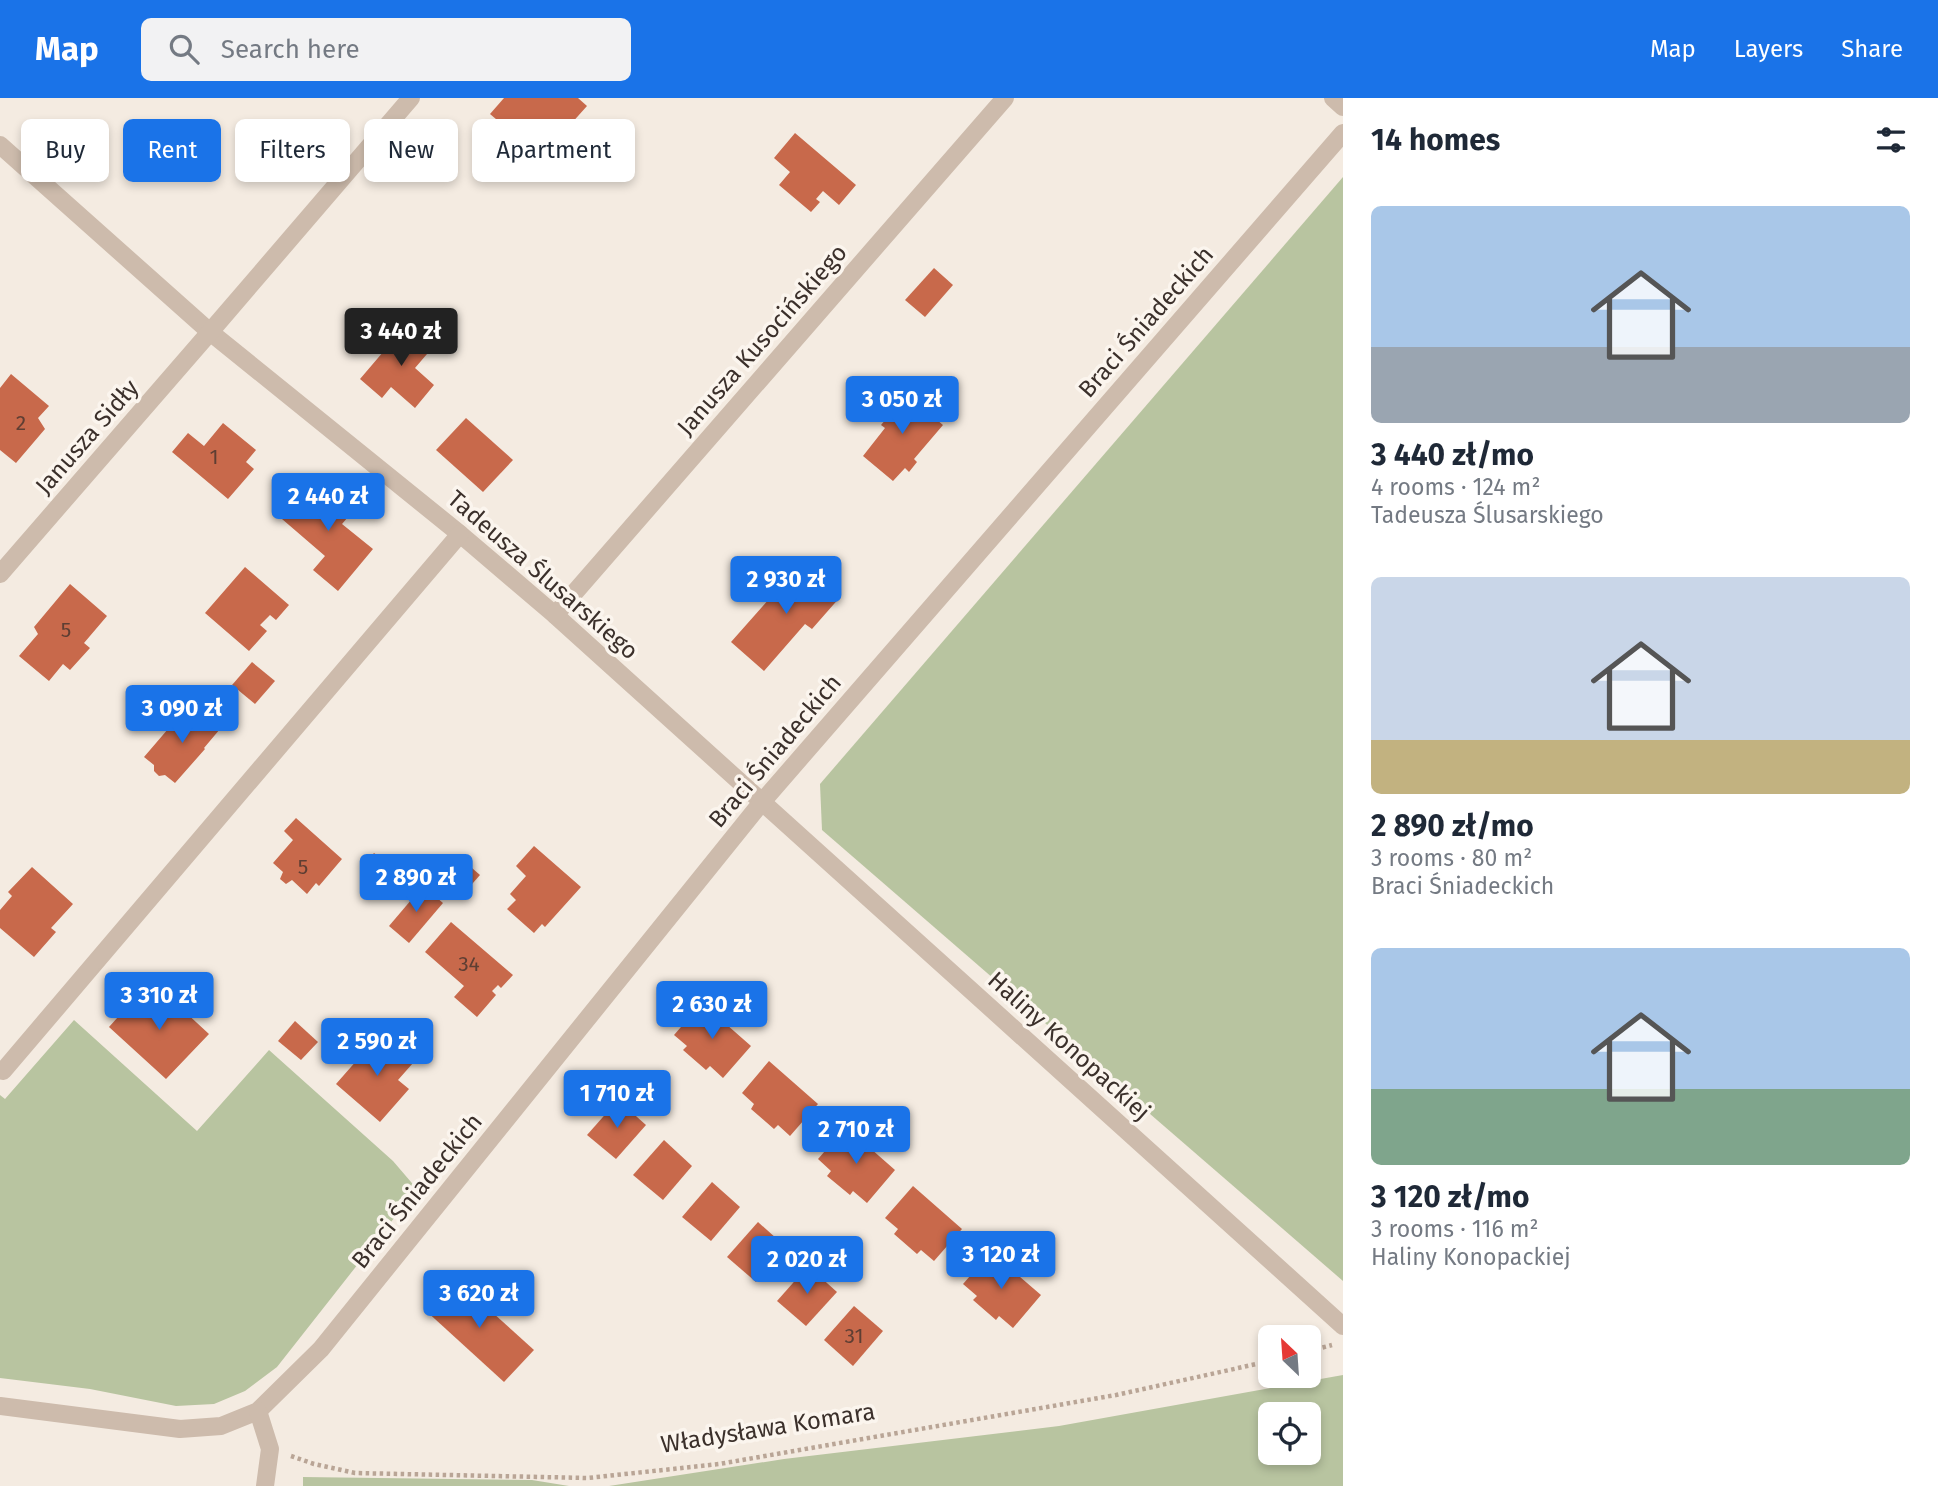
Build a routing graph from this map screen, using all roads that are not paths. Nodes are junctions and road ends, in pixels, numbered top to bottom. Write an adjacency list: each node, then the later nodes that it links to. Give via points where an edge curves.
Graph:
1 (411, 98): 7 (street, Janusza Sidły)
2 (1005, 98): 10 (street, Janusza Kusocińskiego)
3 (1333, 98): 4 (street)
4 (1343, 107)
5 (1343, 133): 11 (street, Braci Śniadeckich)
6 (0, 145): 7 (street, Tadeusza Ślusarskiego)
7 (211, 332): 8 (street, Tadeusza Ślusarskiego); 9 (street, Janusza Sidły)
8 (460, 534): 10 (street, Tadeusza Ślusarskiego); 12 (street)
9 (0, 573)
10 (555, 615): 11 (street, Tadeusza Ślusarskiego)
11 (762, 802): 13 (street, Haliny Konopackiej); 15 (street, Braci Śniadeckich, via 320,1349)
12 (3, 1070)
13 (1343, 1326)
14 (0, 1406): 15 (street, via 180,1429 220,1426)
15 (258, 1411): 16 (street, via 270,1449)
16 (265, 1486)

